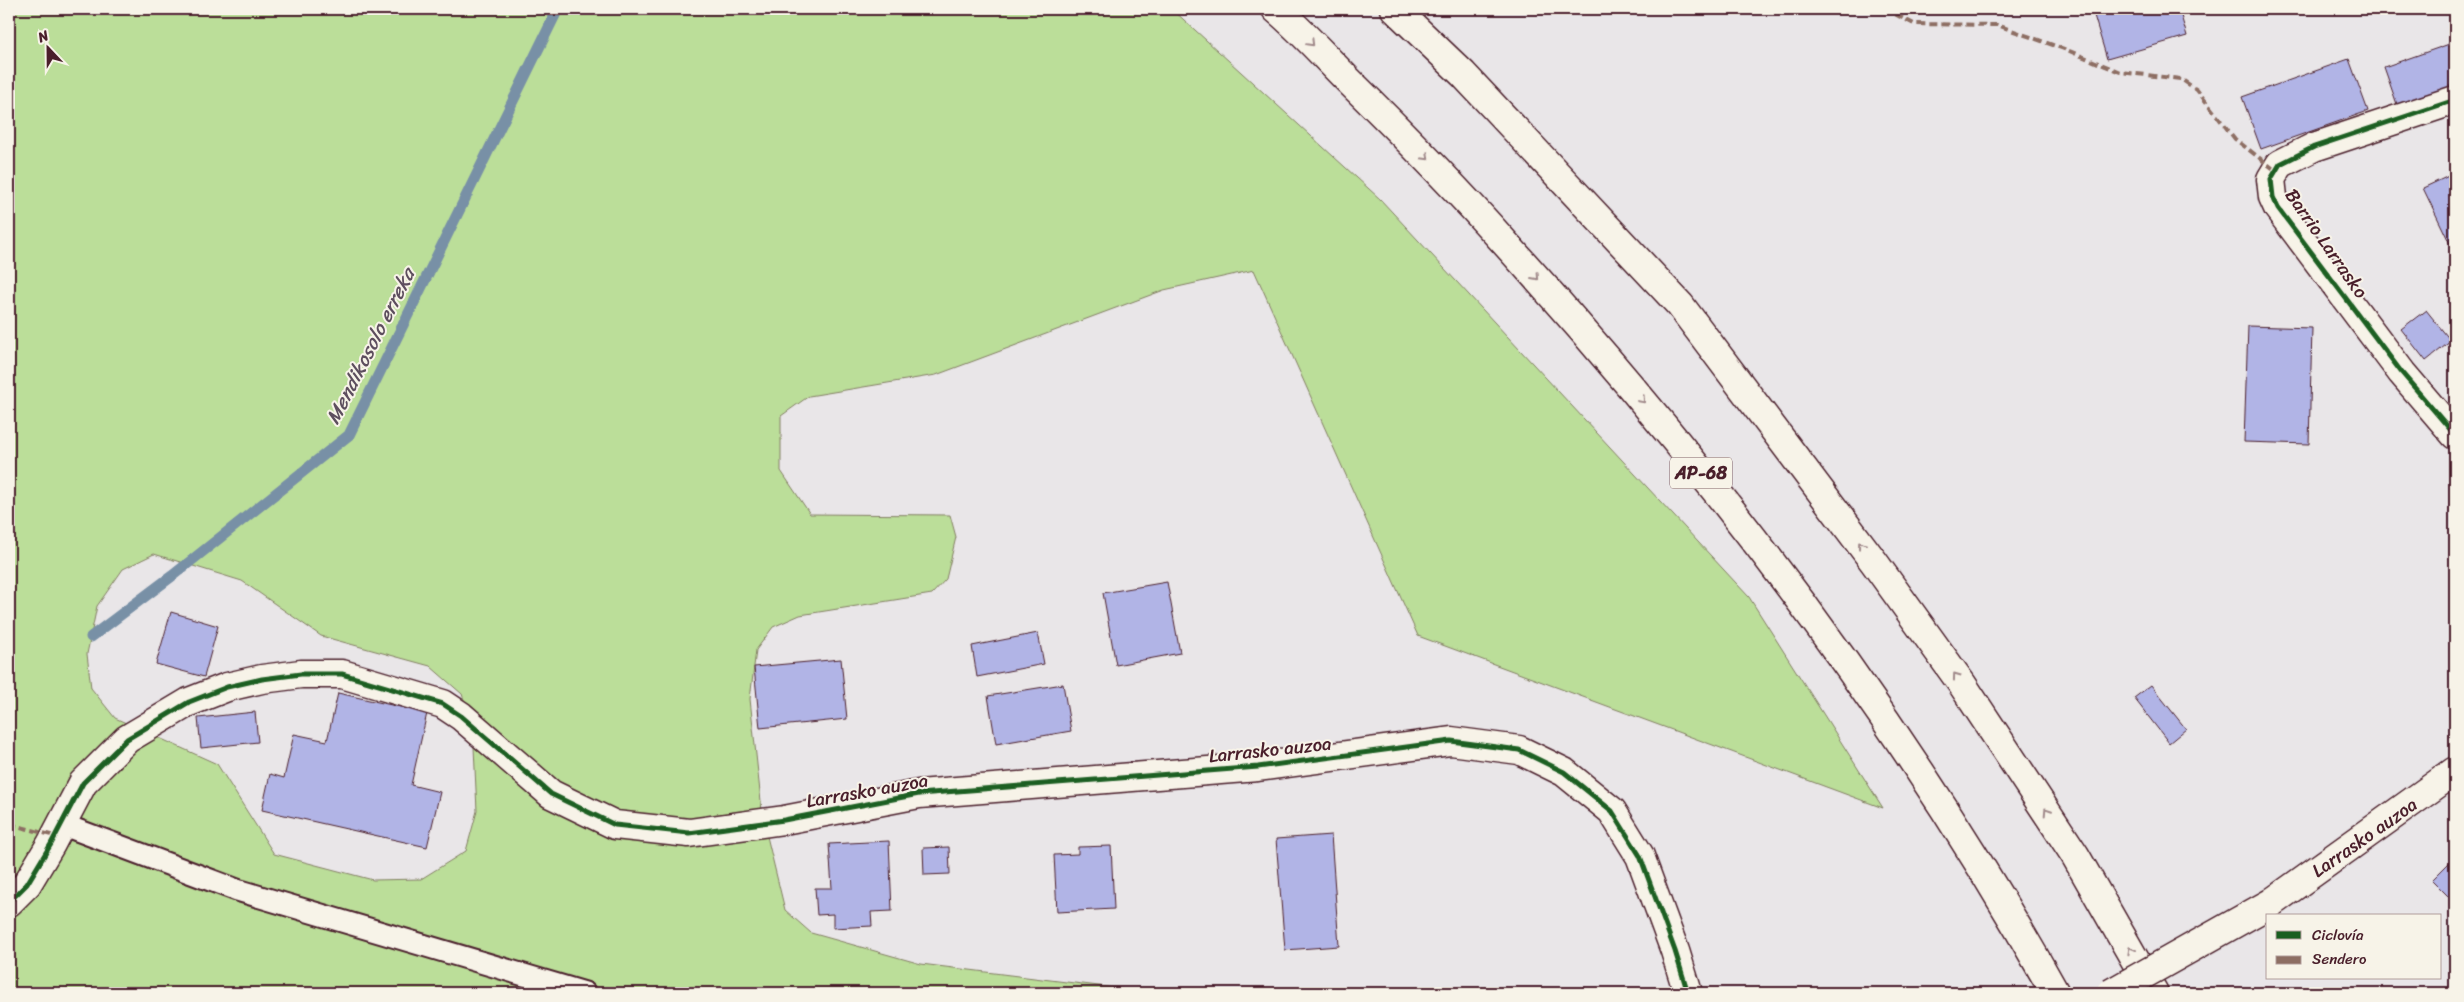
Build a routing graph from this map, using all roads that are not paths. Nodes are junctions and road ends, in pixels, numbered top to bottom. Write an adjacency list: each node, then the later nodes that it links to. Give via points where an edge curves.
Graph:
1 (1276, 9): 10 (main road, AP-68, one-way to 10, via 1439,170 1664,425 1863,686 1942,805)
2 (1395, 9): 12 (main road, one-way to 2, via 2076,855 1978,708 1874,562 1680,305 1463,74)
3 (2455, 100): 4 (main road, Barrio Larrasko, via 2314,147 2280,164 2271,179 2273,198 2278,208 2402,373)
4 (2455, 435)
5 (2455, 771): 11 (main road, Larrasko auzoa, bridge, via 2271,902)
6 (56, 834): 7 (main road); 8 (lane); 9 (main road, Larrasko auzoa, via 83,783 127,739 189,702 227,687 301,674 342,674 443,704 551,794 616,825 689,833 784,820 919,794 1258,767 1452,741 1519,750 1564,772 1612,811 1640,856)
7 (18, 893)
8 (586, 993)
9 (1688, 993)
10 (2055, 993)
11 (2111, 993)
12 (2154, 993)

